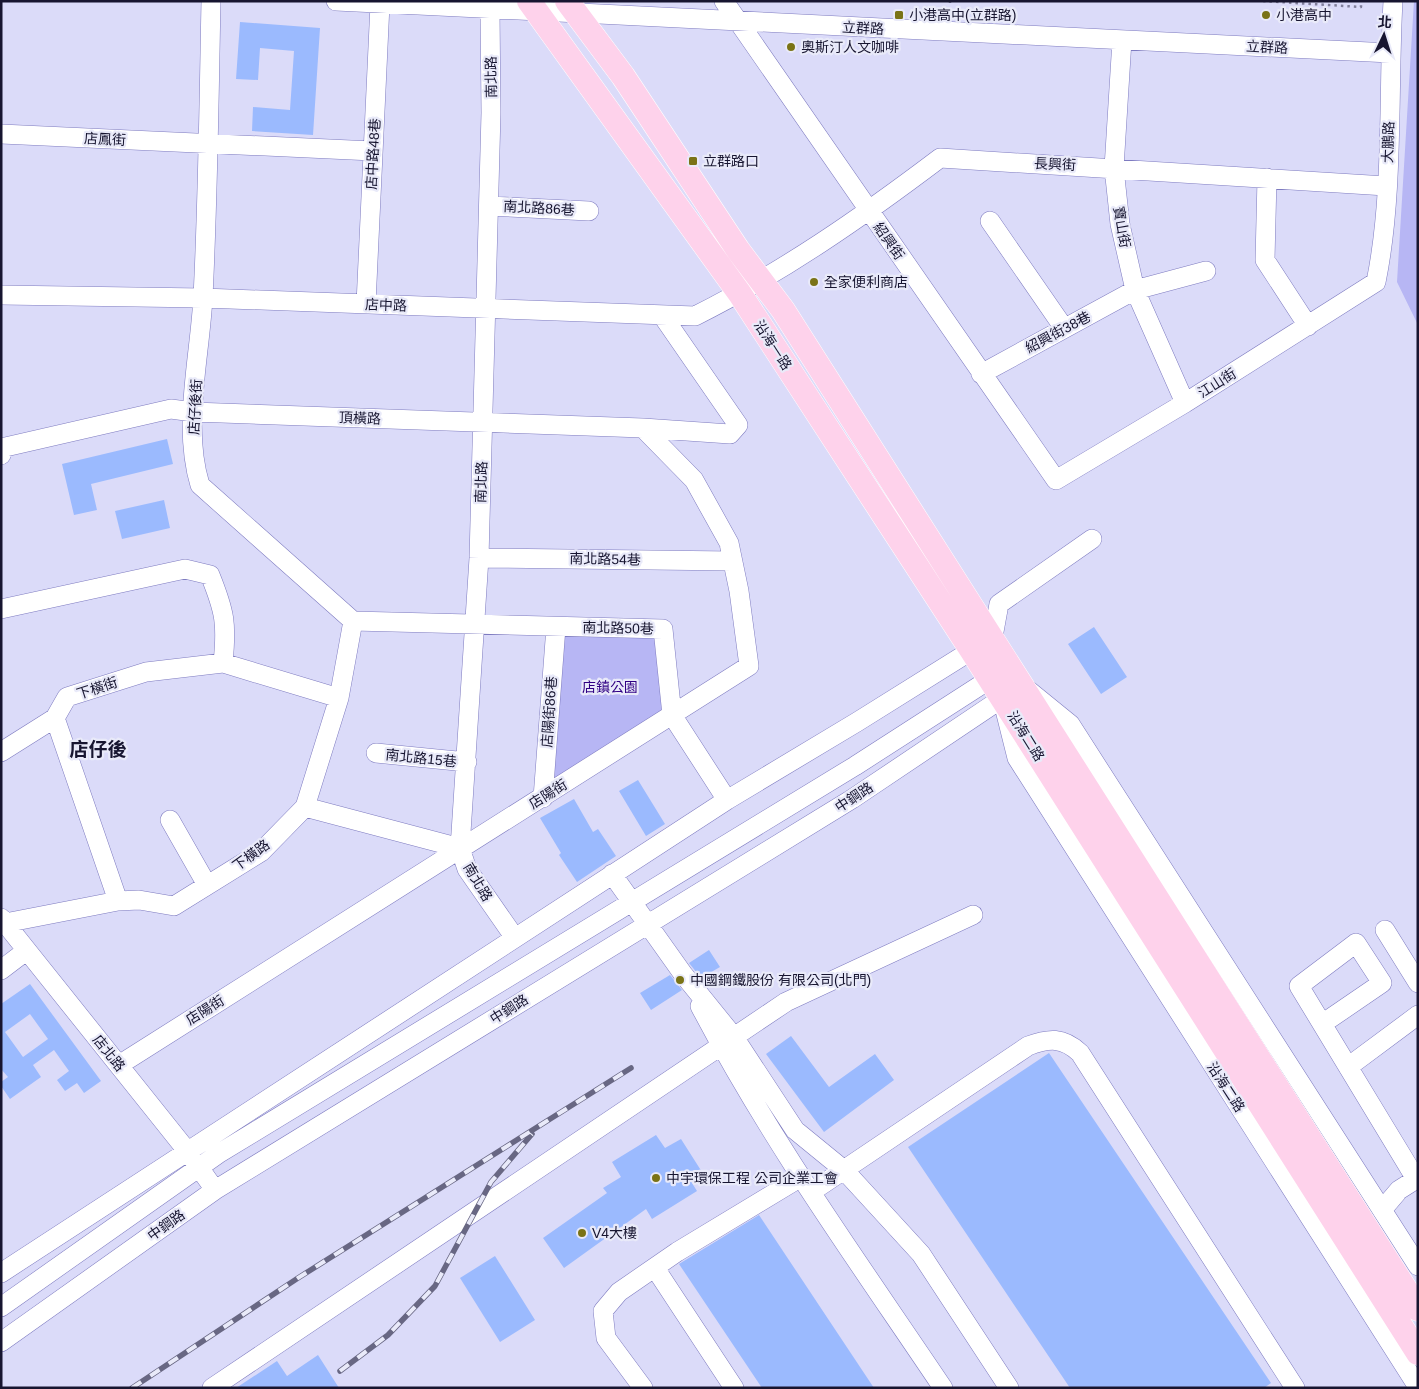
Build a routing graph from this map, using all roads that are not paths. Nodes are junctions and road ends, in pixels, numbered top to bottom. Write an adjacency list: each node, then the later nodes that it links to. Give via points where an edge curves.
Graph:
1 (211, 1): 13 (street, 店仔後街)
2 (336, 1): 5 (street, 立群路)
3 (724, 1): 9 (street, 紹興街)
4 (1393, 1): 11 (street, 大鵬路)
5 (380, 4): 8 (street, 立群路); 14 (street, 店中路48巷)
6 (533, 7): 7 (street, 立群路); 8 (street, 立群路); 26 (main road, 沿海一路)
7 (572, 8): 9 (street, 立群路); 23 (main road, 沿海一路, via 623,76)
8 (490, 10): 18 (street, 南北路)
9 (738, 22): 10 (street, 立群路); 20 (street, 紹興街)
10 (1122, 40): 11 (street, 立群路); 15 (street, 寶山街)
11 (1390, 53): 17 (street, 大鵬路)
12 (1, 134): 13 (street, 店鳳街)
13 (208, 144): 14 (street, 店鳳街); 28 (street, 店仔後街)
14 (373, 152): 29 (street, 店中路48巷)
15 (1114, 168): 16 (street, 長興街); 20 (street, 長興街, via 940,158); 25 (street, 寶山街, via 1120,224)
16 (1266, 178): 17 (street, 長興街); 32 (street, via 1266,260)
17 (1386, 186): 24 (street, 大鵬路)
18 (489, 206): 19 (street, 南北路86巷); 30 (street, 南北路)
19 (588, 211)
20 (869, 212): 23 (street, 長興街); 34 (street, 紹興街)
21 (990, 221): 33 (street)
22 (1206, 270): 25 (street, 紹興街38巷)
23 (762, 282): 26 (street, 店中路); 48 (main road, 沿海一路)
24 (1376, 282): 32 (street, 江山街)
25 (1135, 290): 33 (street, 紹興街38巷); 35 (street, 寶山街)
26 (740, 294): 31 (street, 店中路, via 695,316); 49 (main road, 沿海一路)
27 (1, 295): 28 (street, 店中路)
28 (203, 298): 29 (street, 店中路); 36 (street, 店仔後街)
29 (366, 304): 30 (street, 店中路)
30 (487, 309): 31 (street, 店中路); 37 (street, 南北路)
31 (662, 315): 38 (street, 頂橫路, via 738,425 730,434)
32 (1308, 326): 35 (street, 江山街)
33 (1064, 328): 34 (street, 紹興街38巷)
34 (981, 374): 40 (street, 紹興街)
35 (1185, 403): 40 (street, 江山街)
36 (193, 412): 37 (street, 頂橫路); 39 (street, 頂橫路, via 171,409 2,448); 45 (street, 店仔後街, via 193,463 200,485)
37 (483, 422): 38 (street, 頂橫路); 42 (street, 南北路)
38 (643, 428): 43 (street, 店陽街, via 694,480 729,543)
39 (1, 455)
40 (1056, 480)
41 (1092, 539): 48 (street, via 999,604)
42 (479, 558): 43 (street, 南北路54巷); 46 (street, 南北路)
43 (732, 561): 55 (street, 店陽街, via 749,666)
44 (1, 609): 50 (street, via 185,569 210,575 221,601 226,629)
45 (353, 621): 46 (street); 53 (street, 下橫路)
46 (475, 626): 47 (street, 南北路50巷); 59 (street, 南北路)
47 (556, 627): 55 (street, 南北路50巷, via 663,629); 60 (street, 店陽街86巷)
48 (993, 637): 49 (street, 中鋼路); 51 (main road, 沿海一路)
49 (972, 651): 52 (main road, 沿海一路); 61 (street, 中鋼路)
50 (223, 663): 53 (street, 下橫街); 56 (street, 下橫街, via 146,672 67,697)
51 (1016, 675): 52 (street, 中鋼路); 54 (street, 中鋼路); 87 (street, 沿海二路, via 1070,724); 89 (main road, 沿海二路)
52 (989, 679): 54 (main road, 沿海一路); 68 (street, 中鋼路, via 855,766)
53 (339, 698): 62 (street, 下橫路)
54 (1002, 699): 71 (street, 中鋼路, via 852,799); 91 (main road, 沿海二路)
55 (672, 715): 60 (street, 店陽街); 61 (street, 南北路50巷)
56 (55, 718): 57 (street); 67 (street)
57 (1, 752)
58 (376, 753): 59 (street, 南北路15巷)
59 (467, 762): 64 (street, 南北路)
60 (543, 798): 64 (street, 店陽街)
61 (727, 800): 65 (street, 中鋼路)
62 (305, 807): 64 (street); 66 (street, 下橫路, via 261,852)
63 (170, 820): 66 (street)
64 (460, 848): 73 (street, 南北路, via 468,869); 80 (street, 店陽街)
65 (612, 874): 68 (street); 73 (street, 中鋼路)
66 (207, 885): 67 (street, 下橫路, via 174,906 139,900)
67 (118, 901): 70 (street, 下橫路)
68 (632, 902): 71 (street); 82 (street, 中鋼路)
69 (973, 915): 79 (street, via 786,1002)
70 (3, 921): 74 (street, 店北路)
71 (649, 924): 79 (street); 86 (street, 中鋼路)
72 (1385, 930): 76 (street)
73 (515, 938): 82 (street, 中鋼路)
74 (26, 951): 75 (street); 80 (street, 店北路)
75 (1, 970)
76 (1418, 983)
77 (1418, 1015): 81 (street)
78 (1322, 1024): 81 (street)
79 (728, 1042): 83 (street, via 795,1130); 85 (street); 97 (street)
80 (118, 1065): 82 (street, 店北路)
81 (1348, 1067): 84 (street)
82 (193, 1159): 86 (street, 店北路); 90 (street, 中鋼路); 92 (street, 中鋼路)
83 (844, 1170): 85 (street); 101 (street, via 921,1254); 102 (street, via 1028,1046 1043,1040 1070,1044 1080,1053)
84 (1417, 1178): 87 (street, via 1399,1190)
85 (806, 1184): 88 (street, via 677,1252); 100 (street)
86 (215, 1190): 94 (street, 中鋼路)
87 (1382, 1210): 89 (street, 沿海二路)
88 (655, 1268): 98 (street, via 619,1292 603,1311 606,1338); 99 (street)
89 (1411, 1271): 91 (street); 93 (main road, 沿海二路)
90 (1, 1273)
91 (1371, 1297): 95 (main road, 沿海二路); 96 (street, 沿海二路)
92 (1, 1307)
93 (1418, 1309)
94 (1, 1342)
95 (1418, 1353)
96 (1418, 1387)
97 (212, 1388)
98 (643, 1388)
99 (734, 1388)
100 (943, 1388)
101 (1009, 1388)
102 (1295, 1388)

